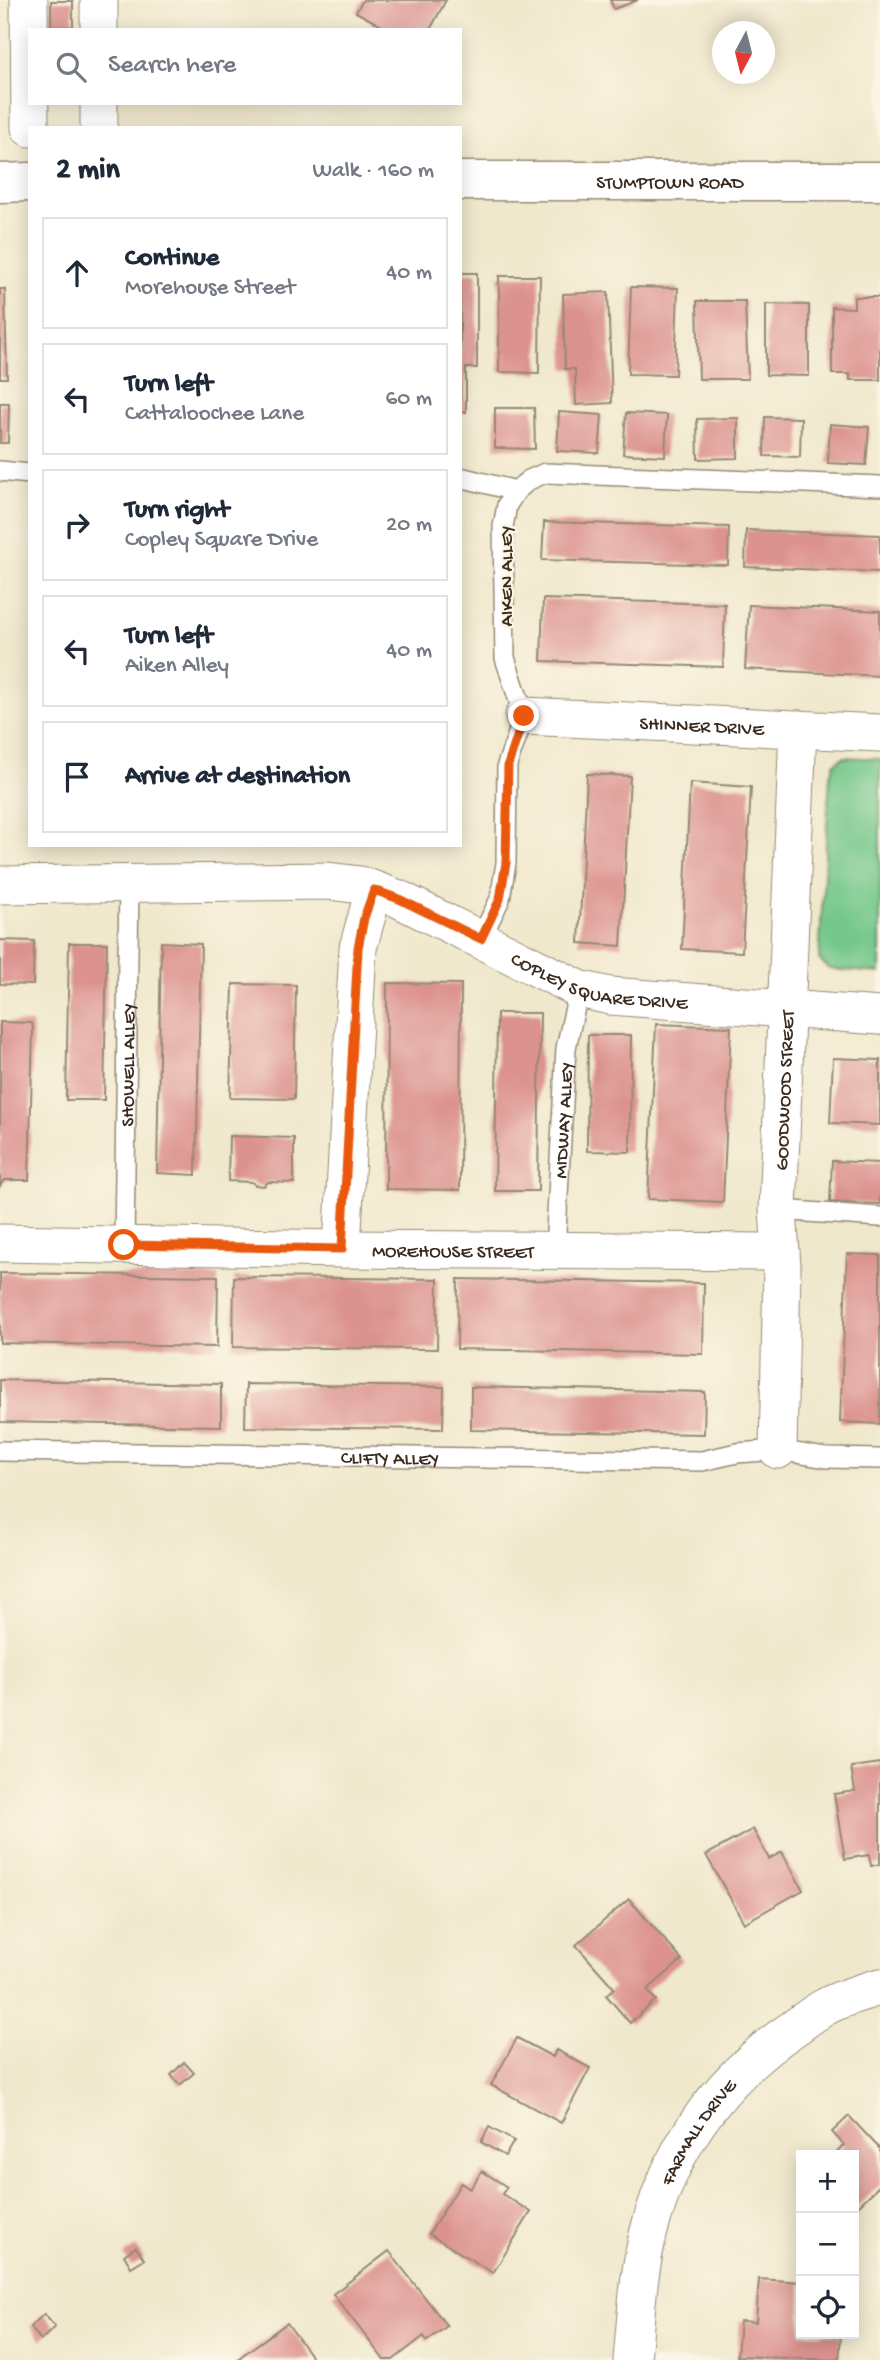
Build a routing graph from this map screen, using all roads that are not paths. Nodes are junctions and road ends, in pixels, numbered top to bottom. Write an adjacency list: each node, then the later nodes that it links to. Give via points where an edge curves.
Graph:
1 (29, 0): 3 (street)
2 (99, 0): 4 (street)
3 (29, 28)
4 (99, 28)
5 (30, 105): 7 (street)
6 (99, 105): 8 (street)
7 (30, 126)
8 (99, 126)
9 (462, 181): 10 (street, STUMPTOWN ROAD)
10 (880, 181)
11 (28, 182): 12 (street)
12 (0, 183)
13 (28, 474): 14 (lane)
14 (2, 475)
15 (462, 478): 17 (lane)
16 (880, 486): 17 (lane, via 545,473)
17 (516, 491): 18 (lane, AIKEN ALLEY, via 507,505 503,527 505,658)
18 (524, 716): 19 (street, SHINNER DRIVE); 24 (lane, via 508,765 506,863 500,899)
19 (798, 729): 20 (street, SHINNER DRIVE); 26 (street, GOODWOOD STREET)
20 (880, 733)
21 (129, 884): 22 (street, COPLEY SQUARE DRIVE); 23 (street, COPLEY SQUARE DRIVE, via 328,881); 31 (lane, SHOWELL ALLEY)
22 (0, 885)
23 (374, 890): 24 (street, COPLEY SQUARE DRIVE); 32 (street, via 358,948)
24 (481, 939): 25 (street, COPLEY SQUARE DRIVE)
25 (579, 989): 26 (street, COPLEY SQUARE DRIVE, via 610,996); 33 (lane, MIDWAY ALLEY, via 566,1048)
26 (788, 1009): 27 (street, COPLEY SQUARE DRIVE); 28 (street, GOODWOOD STREET)
27 (880, 1016)
28 (778, 1210): 29 (lane); 34 (street, GOODWOOD STREET)
29 (880, 1217)
30 (0, 1242): 31 (street, MOREHOUSE STREET)
31 (124, 1245): 32 (street, MOREHOUSE STREET)
32 (342, 1249): 33 (street, MOREHOUSE STREET)
33 (555, 1251): 34 (street, MOREHOUSE STREET)
34 (781, 1252): 35 (street, GOODWOOD STREET)
35 (778, 1450): 36 (lane, CLIFTY ALLEY, via 737,1452 702,1461); 37 (lane, CLIFTY ALLEY, via 825,1458)
36 (0, 1451)
37 (880, 1459)
38 (880, 1987): 39 (street, FARMALL DRIVE, via 825,2007 773,2042 738,2072 705,2110 668,2174 650,2228 638,2286)
39 (632, 2360)

